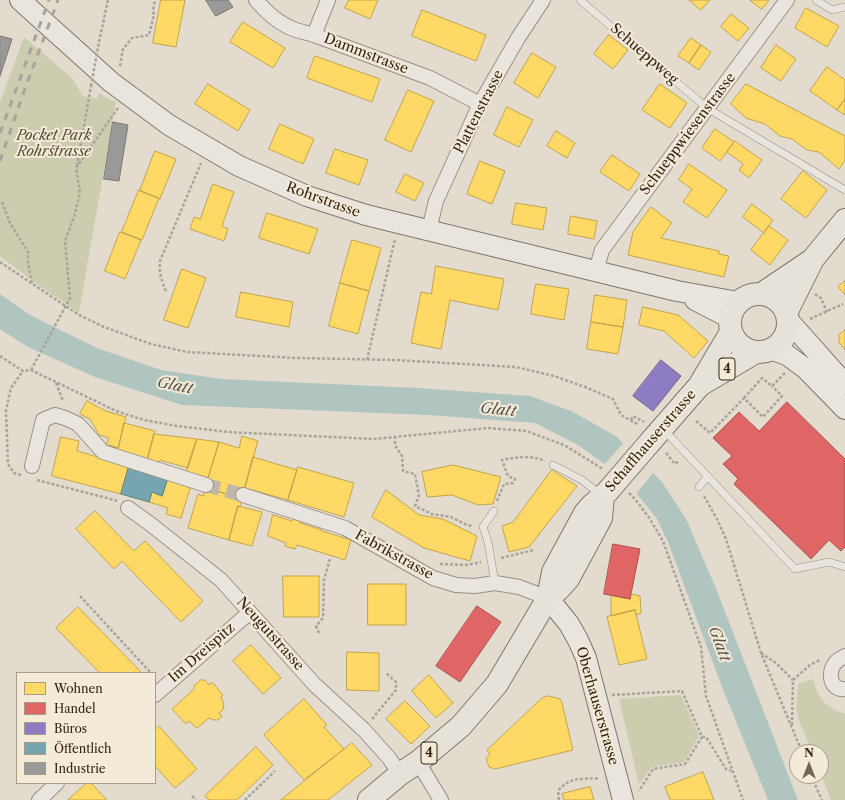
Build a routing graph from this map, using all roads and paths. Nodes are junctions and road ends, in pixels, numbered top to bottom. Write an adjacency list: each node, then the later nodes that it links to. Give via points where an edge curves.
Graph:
1 (20, 0): 13 (main road, Rohrstrasse)
2 (108, 0): 17 (path, bridge)
3 (155, 0): 12 (path, via 149,35 132,38 123,49)
4 (256, 0): 11 (street, Dammstrasse, via 284,24)
5 (328, 0): 11 (street)
6 (543, 0): 14 (street, Plattenstrasse)
7 (580, 0): 15 (lane, Schueppweg)
8 (788, 0): 15 (street, Schueppwiesenstrasse)
9 (816, 0): 10 (lane, via 832,10)
10 (845, 7)
11 (314, 35): 14 (street, Dammstrasse, via 430,78)
12 (119, 73)
13 (127, 95): 17 (path); 21 (main road, Rohrstrasse, via 169,125 239,166 307,196)
14 (480, 104): 22 (street, Plattenstrasse, via 436,201)
15 (707, 108): 18 (lane, Schueppweg); 25 (street, Schueppwiesenstrasse, via 602,250)
16 (204, 157): 27 (path, via 160,261 161,281)
17 (76, 168): 31 (path, via 80,193 65,241 70,298)
18 (845, 190)
19 (2, 202): 26 (path, via 10,223 28,252)
20 (845, 220): 23 (main road, Schaffhauserstrasse)
21 (399, 223): 22 (main road, Rohrstrasse); 37 (path)
22 (429, 230): 25 (main road, Rohrstrasse)
23 (813, 259): 29 (main road, Schaffhauserstrasse); 34 (main road, Schaffhauserstrasse)
24 (0, 262): 26 (path)
25 (596, 271): 33 (main road, Rohrstrasse, via 677,291)
26 (32, 284): 31 (path)
27 (166, 291)
28 (811, 292): 32 (path, via 821,298)
29 (763, 293): 33 (main road, Schaffhauserstrasse, via 745,296); 34 (main road, via 777,300)
30 (843, 304): 32 (path)
31 (65, 308): 37 (path, via 128,336 187,352); 38 (path)
32 (827, 312): 34 (path)
33 (733, 317): 35 (main road, via 734,339 747,350); 43 (main road, Schaffhauserstrasse / 4)
34 (794, 318): 35 (main road, Schaffhauserstrasse, via 782,340); 42 (main road)
35 (763, 350): 43 (main road, Schaffhauserstrasse / 4); 47 (main road, via 787,355 806,369)
36 (0, 356): 39 (path)
37 (367, 360): 48 (path, via 524,369 554,376 612,399 621,415)
38 (31, 370): 39 (path); 41 (path)
39 (23, 371): 54 (path, via 11,388 6,410 8,464 14,473)
40 (786, 372): 44 (path)
41 (56, 382): 46 (path); 51 (path, via 116,411 144,420 177,426 228,432 319,437)
42 (845, 384)
43 (699, 386): 50 (main road, Schaffhauserstrasse / 4)
44 (772, 386): 45 (path, via 762,378); 45 (path, via 782,396 762,417)
45 (744, 398): 49 (path, via 710,433)
46 (63, 401)
47 (845, 409)
48 (631, 420): 50 (path); 50 (path, via 633,416)
49 (696, 421)
50 (653, 434): 52 (path, via 675,464); 55 (lane); 58 (main road, Schaffhauserstrasse / 4, bridge)
51 (395, 436): 58 (path, via 488,428 526,431 564,445 602,468); 63 (path, via 395,445 402,456 404,471 415,474 419,496 415,506 467,525)
52 (679, 461)
53 (553, 465): 58 (lane, via 582,480); 62 (path, via 538,458 502,460 508,476 515,479 513,483 504,484)
54 (28, 471): 57 (street, via 43,420 55,415 78,424 103,452)
55 (708, 476): 59 (lane); 68 (lane, via 795,569 829,562)
56 (37, 479): 61 (path, via 116,499)
57 (206, 485)
58 (610, 487): 71 (main road, Schaffhauserstrasse / 4, via 592,504 577,527 553,572); 88 (path, via 635,499 663,541 701,647 706,696)
59 (699, 487): 74 (path, via 726,539)
60 (243, 495): 69 (street, Fabrikstrasse, via 345,528 433,578 456,585)
61 (128, 508): 72 (street, Neugutstrasse, via 221,580)
62 (494, 511): 63 (lane)
63 (483, 527): 67 (lane)
64 (534, 550): 67 (path)
65 (330, 558): 73 (path, via 324,580 323,618 316,626)
66 (433, 560): 67 (path, via 440,564 466,565)
67 (491, 560): 69 (lane)
68 (845, 567)
69 (495, 583): 71 (street, Fabrikstrasse, via 519,587)
70 (80, 596): 76 (path)
71 (548, 598): 86 (main road, Schaffhauserstrasse / 4, via 497,684 462,726); 93 (main road, Oberhauserstrasse, via 569,624 586,658)
72 (250, 612): 80 (street, Im Dreispitz); 83 (street, Neugutstrasse, via 314,684)
73 (319, 633)
74 (761, 653): 78 (path, via 776,663); 82 (path)
75 (841, 659): 78 (path, via 824,658 810,665); 79 (street, via 831,670 831,679 833,685)
76 (150, 672)
77 (386, 673): 83 (path, via 396,682 396,690)
78 (793, 680): 82 (path)
79 (845, 688)
80 (156, 693)
81 (612, 695): 84 (path, via 682,691)
82 (792, 727): 85 (path)
83 (364, 730): 86 (street, Neugutstrasse, via 389,758)
84 (702, 737): 88 (path, via 706,737 726,769); 93 (path, via 685,764 653,769)
85 (799, 744)
86 (409, 768): 97 (main road, Schaffhauserstrasse / 4); 98 (street, Neugutstrasse)
87 (275, 771): 96 (path)
88 (732, 771): 100 (path)
89 (605, 778): 99 (path, via 573,779 558,791)
90 (56, 784): 94 (street)
91 (815, 784): 101 (path)
92 (192, 796): 95 (path)
93 (630, 797)
94 (39, 800)
95 (196, 800)
96 (245, 800)
97 (369, 800)
98 (441, 800)
99 (559, 800)
100 (743, 800)
101 (822, 800)

